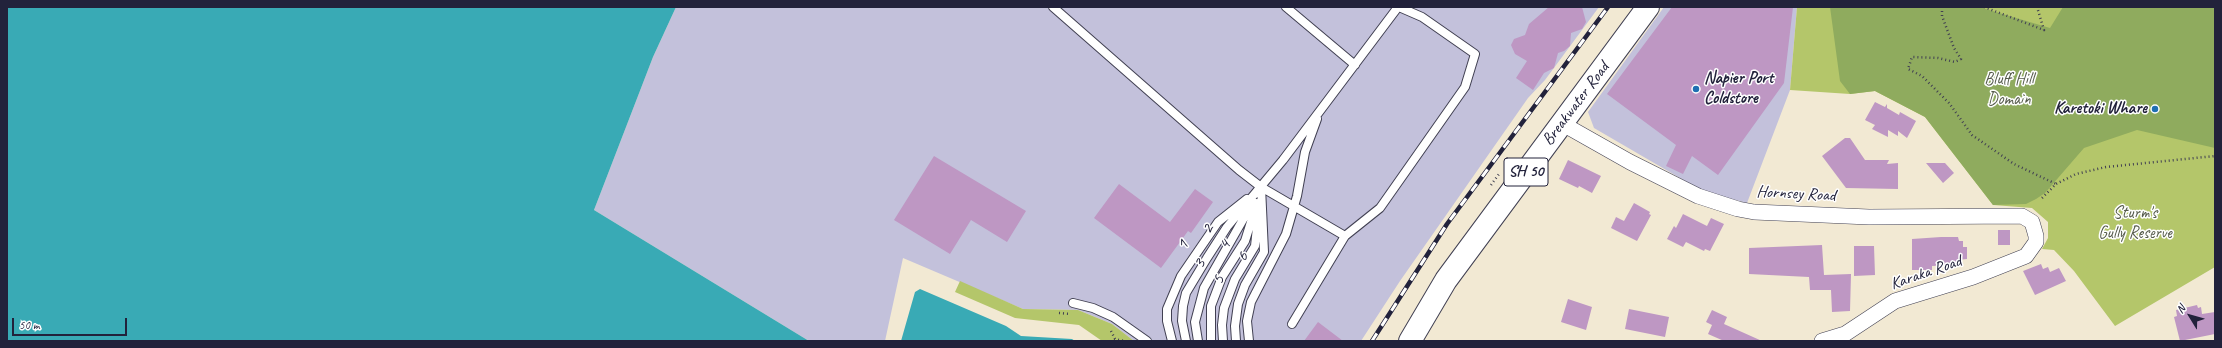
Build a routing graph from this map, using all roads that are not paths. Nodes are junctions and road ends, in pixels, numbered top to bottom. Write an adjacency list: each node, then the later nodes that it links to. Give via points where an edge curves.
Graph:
1 (1053, 7): 8 (lane)
2 (1286, 7): 5 (lane)
3 (1399, 7): 5 (lane); 10 (lane, via 1422,17 1475,54 1465,87 1380,208)
4 (1648, 7): 7 (highway, Breakwater Road / SH 50)
5 (1355, 65): 6 (lane)
6 (1321, 109): 8 (lane); 9 (lane, via 1305,152)
7 (1561, 123): 11 (street, Hornsey Road, via 1691,193 1738,209 1765,213 1869,217 2022,216 2032,222); 22 (highway, Breakwater Road / SH 50, via 1446,280)
8 (1261, 187): 9 (lane); 15 (lane, 1, via 1218,222 1181,276 1167,309); 16 (lane, 2, via 1227,227 1186,293 1182,321); 17 (lane, 3, via 1204,288 1195,322); 18 (lane, 4, via 1245,241 1222,277 1211,306); 19 (lane, 5, via 1255,246 1235,279 1224,308); 20 (lane, 6, via 1264,252 1245,285 1238,304)
9 (1294, 206): 10 (lane); 21 (lane, via 1286,234 1251,302 1247,320)
10 (1345, 236): 13 (lane)
11 (2036, 236): 23 (street, Karaka Road, via 2033,248 2026,256 1973,277 1896,301 1845,334)
12 (1073, 303): 14 (lane, via 1113,317)
13 (1292, 324)
14 (1147, 341)
15 (1172, 341)
16 (1186, 341)
17 (1198, 341)
18 (1211, 341)
19 (1223, 341)
20 (1236, 341)
21 (1249, 341)
22 (1410, 341)
23 (1822, 341)

